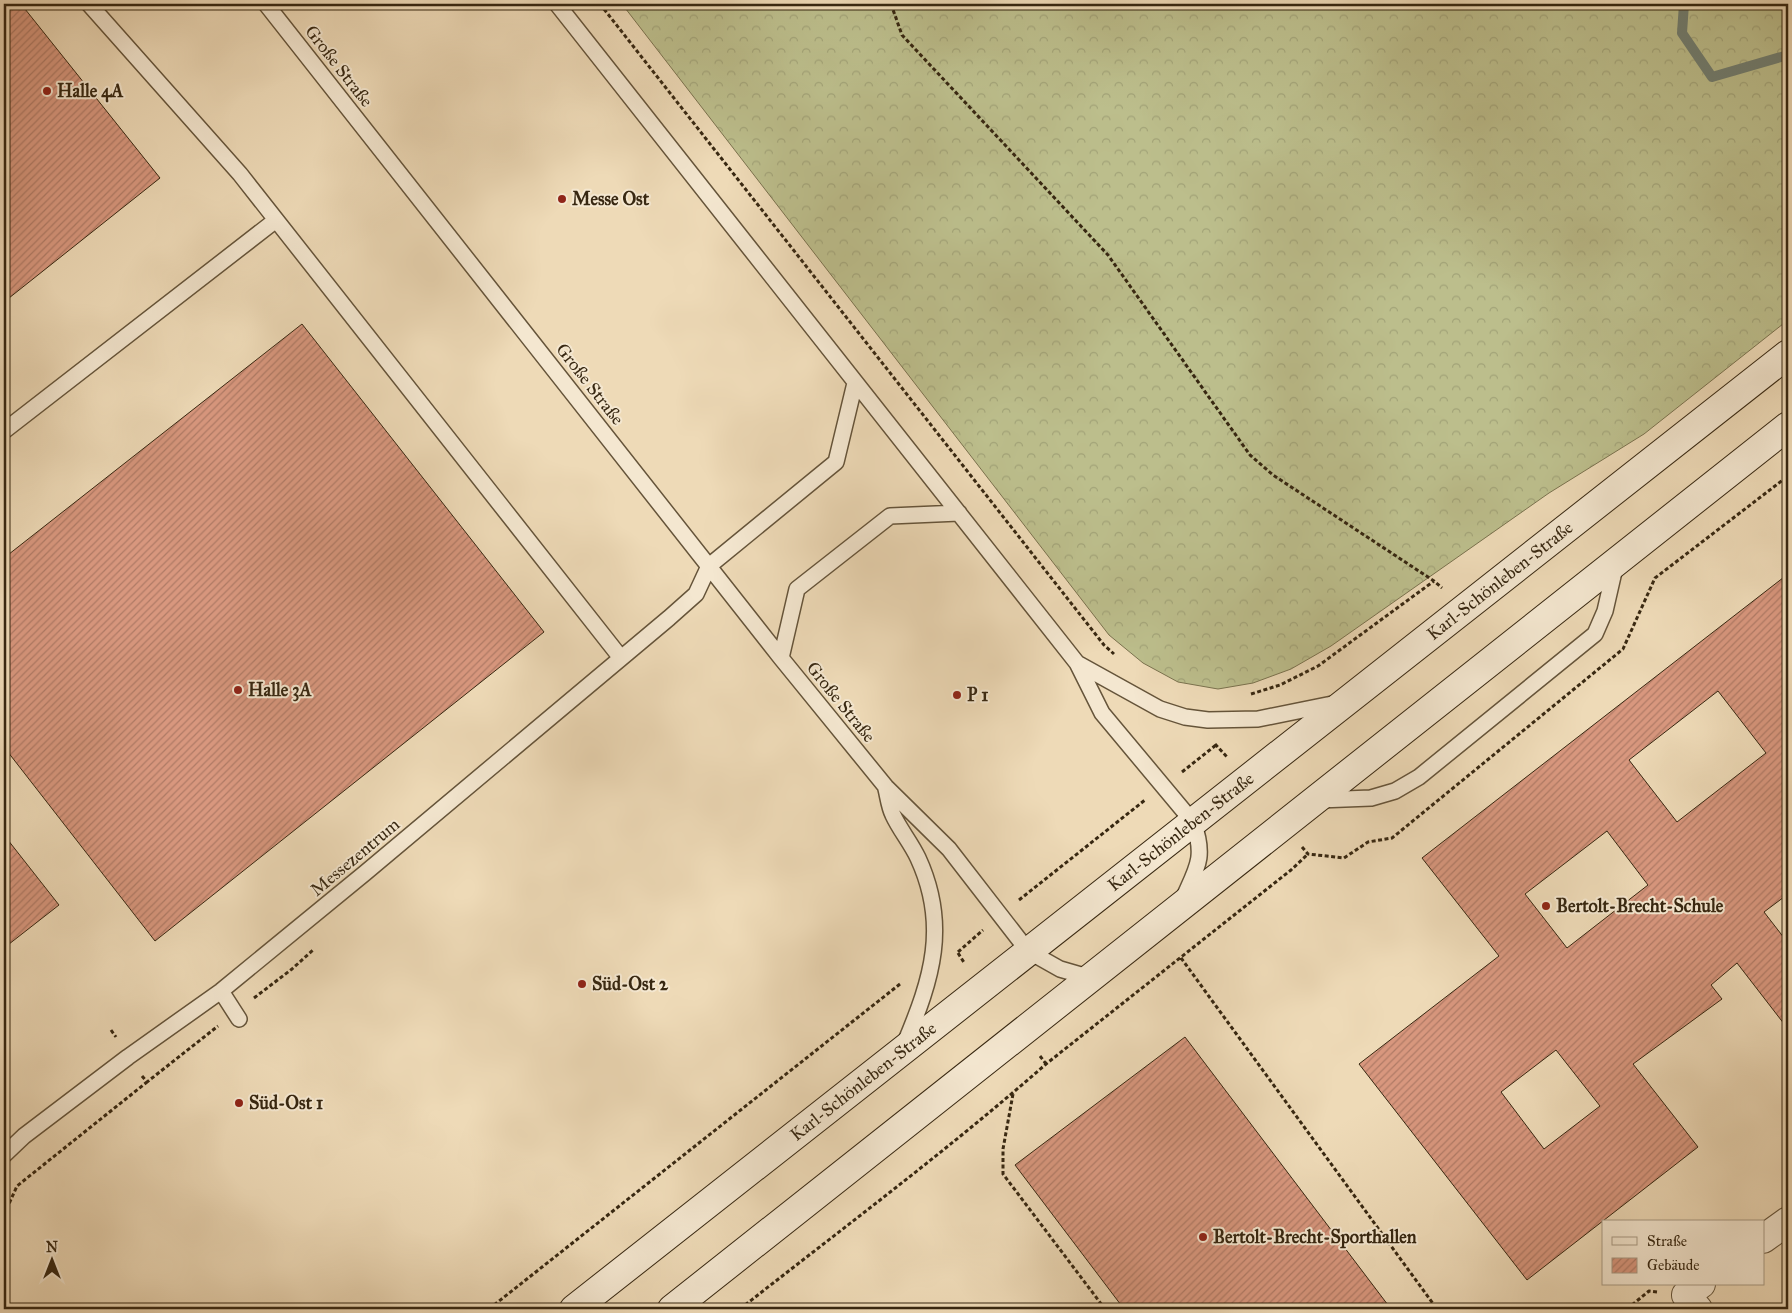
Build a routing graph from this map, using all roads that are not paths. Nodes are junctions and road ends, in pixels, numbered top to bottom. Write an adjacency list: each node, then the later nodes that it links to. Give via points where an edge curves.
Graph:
1 (90, 4): 4 (lane, via 240,174)
2 (266, 4): 11 (lane, Große Straße)
3 (557, 4): 6 (lane)
4 (276, 220): 8 (lane); 12 (lane)
5 (1788, 354): 15 (main road, Karl-Schönleben-Straße)
6 (855, 383): 9 (lane); 11 (lane, via 836,462)
7 (1788, 426): 10 (main road)
8 (4, 431)
9 (959, 513): 13 (lane, via 890,516 798,589); 14 (lane)
10 (1616, 562): 17 (main road); 17 (lane, via 1605,611 1595,634 1419,777 1395,792 1371,798)
11 (709, 566): 12 (lane, Messezentrum, via 696,594); 13 (lane, Große Straße)
12 (621, 658): 22 (lane, Messezentrum)
13 (781, 658): 16 (lane, Große Straße)
14 (1077, 663): 15 (lane, via 1160,709 1192,718 1258,719); 18 (lane, via 1102,713)
15 (1346, 701): 18 (main road, Karl-Schönleben-Straße)
16 (886, 787): 20 (lane, Große Straße, via 949,849); 24 (lane, Große Straße, via 893,814 918,858 928,886 935,930 929,981)
17 (1315, 800): 19 (main road)
18 (1192, 822): 19 (lane, via 1200,844 1200,856 1198,868); 20 (main road, Karl-Schönleben-Straße)
19 (1178, 910): 21 (main road)
20 (1028, 951): 21 (lane, Große Straße, via 1060,969); 24 (main road, Karl-Schönleben-Straße)
21 (1091, 978): 30 (main road)
22 (221, 991): 23 (lane); 25 (lane, Messezentrum, via 128,1057 24,1136)
23 (239, 1018)
24 (901, 1051): 29 (main road, Karl-Schönleben-Straße)
25 (4, 1155)
26 (1788, 1221): 27 (main road)
27 (1764, 1238)
28 (1698, 1286): 31 (main road, via 1686,1295)
29 (574, 1309)
30 (672, 1309)
31 (1698, 1309)

